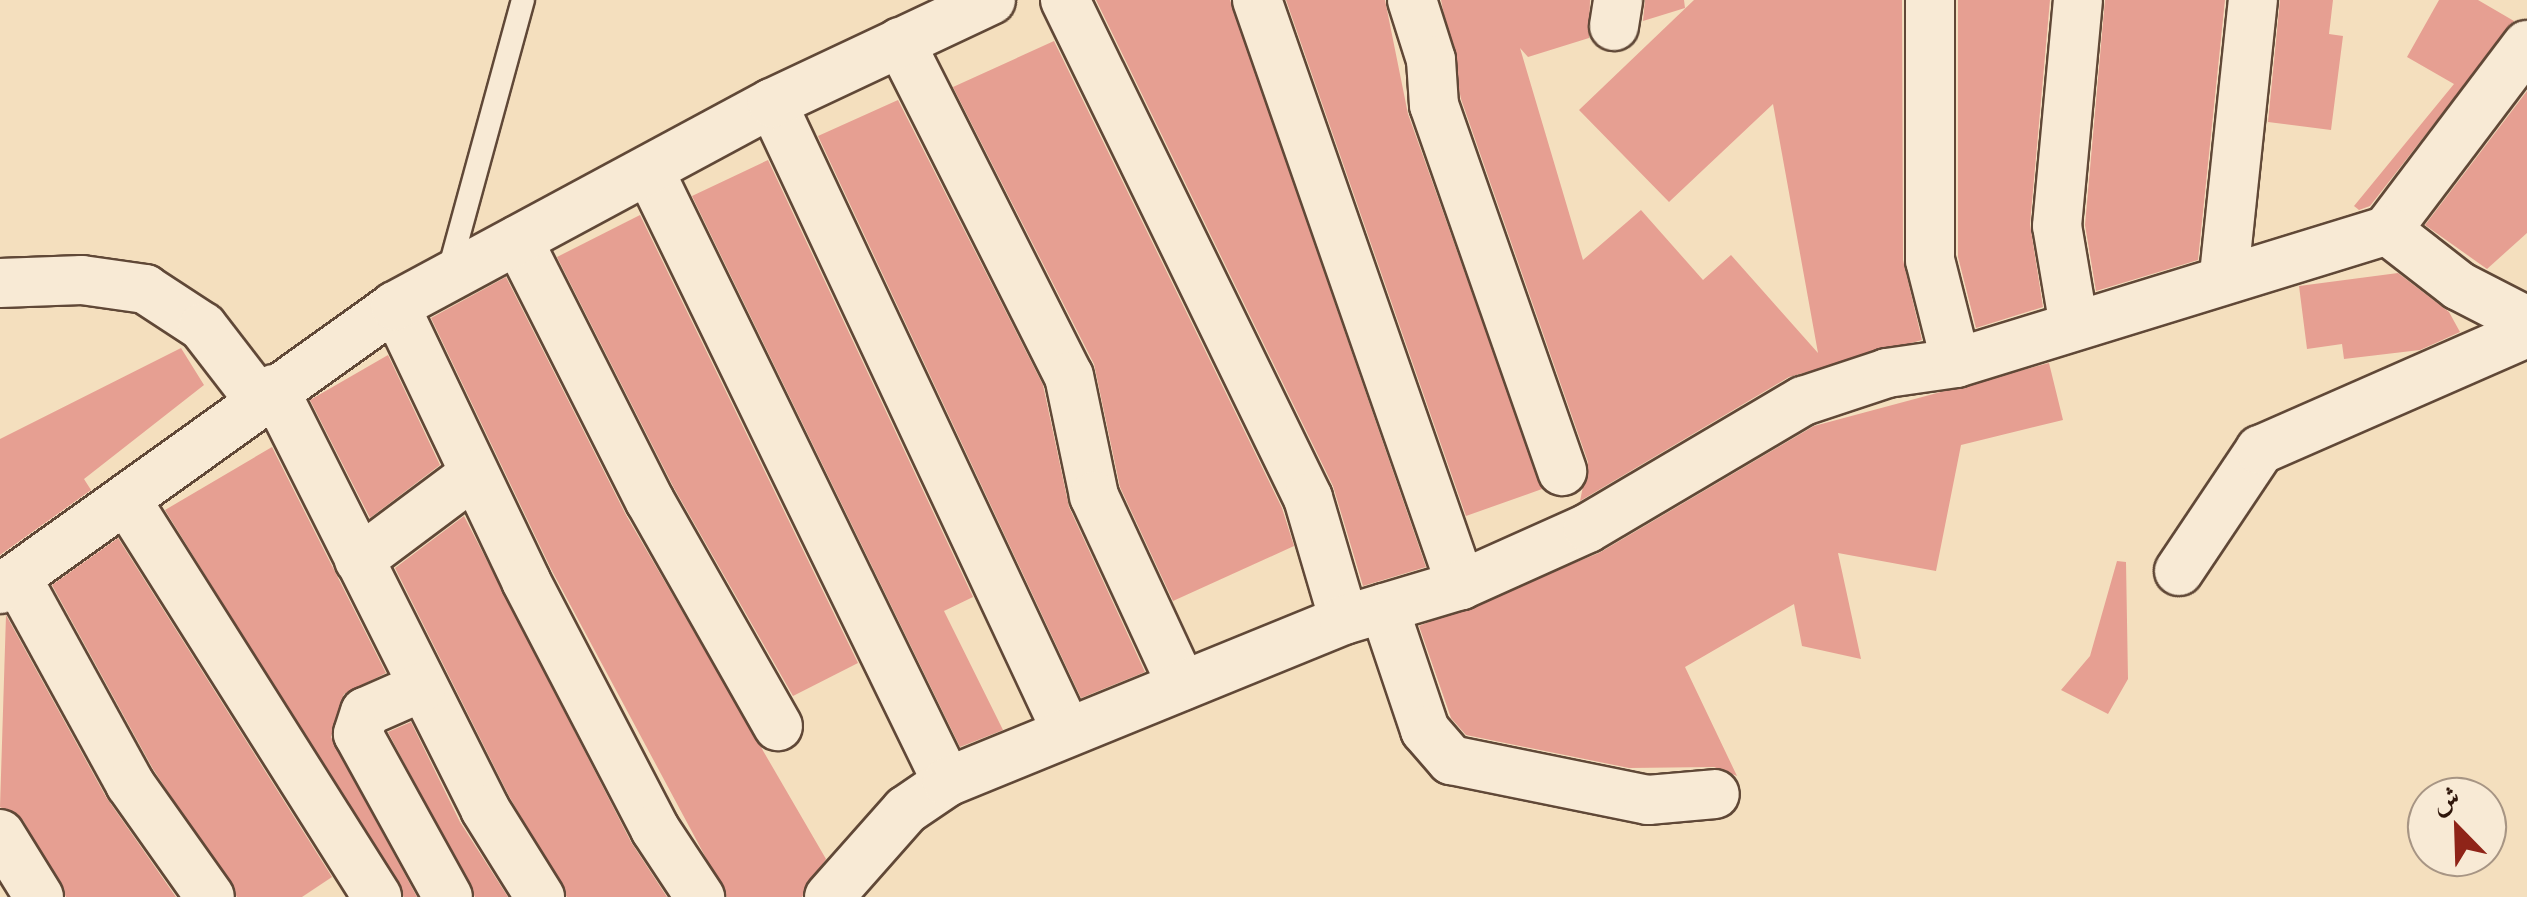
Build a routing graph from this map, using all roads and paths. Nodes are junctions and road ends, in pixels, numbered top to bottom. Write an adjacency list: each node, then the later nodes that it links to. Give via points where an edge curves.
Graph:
1 (523, 0): 16 (lane)
2 (991, 0): 9 (street)
3 (1066, 0): 31 (street)
4 (1258, 0): 30 (street)
5 (1412, 0): 24 (street, via 1431,60 1434,104)
6 (1930, 0): 22 (street, via 1930,260)
7 (2078, 0): 20 (street, via 2057,226)
8 (2253, 0): 15 (street)
9 (900, 42): 11 (street); 32 (street, via 1069,376 1094,496)
10 (2527, 45): 13 (street)
11 (772, 103): 12 (street); 35 (street)
12 (649, 170): 14 (street); 36 (street)
13 (2388, 230): 15 (street); 19 (street, via 2459,286)
14 (518, 240): 16 (street); 34 (street, via 650,501)
15 (2224, 275): 20 (street)
16 (448, 277): 18 (street)
17 (0, 283): 23 (street, via 82,280 145,289 203,326)
18 (395, 306): 23 (street); 25 (street)
19 (2527, 321)
20 (2074, 326): 22 (street)
21 (2527, 333): 28 (street, via 2260,450)
22 (1956, 364): 30 (street, via 1887,374 1803,401 1588,528)
23 (267, 395): 26 (street); 27 (street)
24 (1562, 471)
25 (474, 474): 27 (street); 44 (street, via 655,829)
26 (127, 501): 29 (street); 41 (street)
27 (358, 560): 33 (street)
28 (2179, 572)
29 (9, 584): 40 (street, via 130,784)
30 (1462, 584): 31 (street)
31 (1364, 614): 32 (street); 37 (street, via 1425,730 1451,760 1648,800)
32 (1182, 686): 35 (street)
33 (422, 688): 42 (street, via 365,712 358,734); 43 (street)
34 (778, 726)
35 (1067, 732): 36 (street)
36 (947, 782): 45 (street, via 906,810)
37 (1715, 794)
38 (0, 834): 39 (street)
39 (38, 897)
40 (210, 897)
41 (378, 897)
42 (448, 897)
43 (540, 897)
44 (700, 897)
45 (829, 897)

